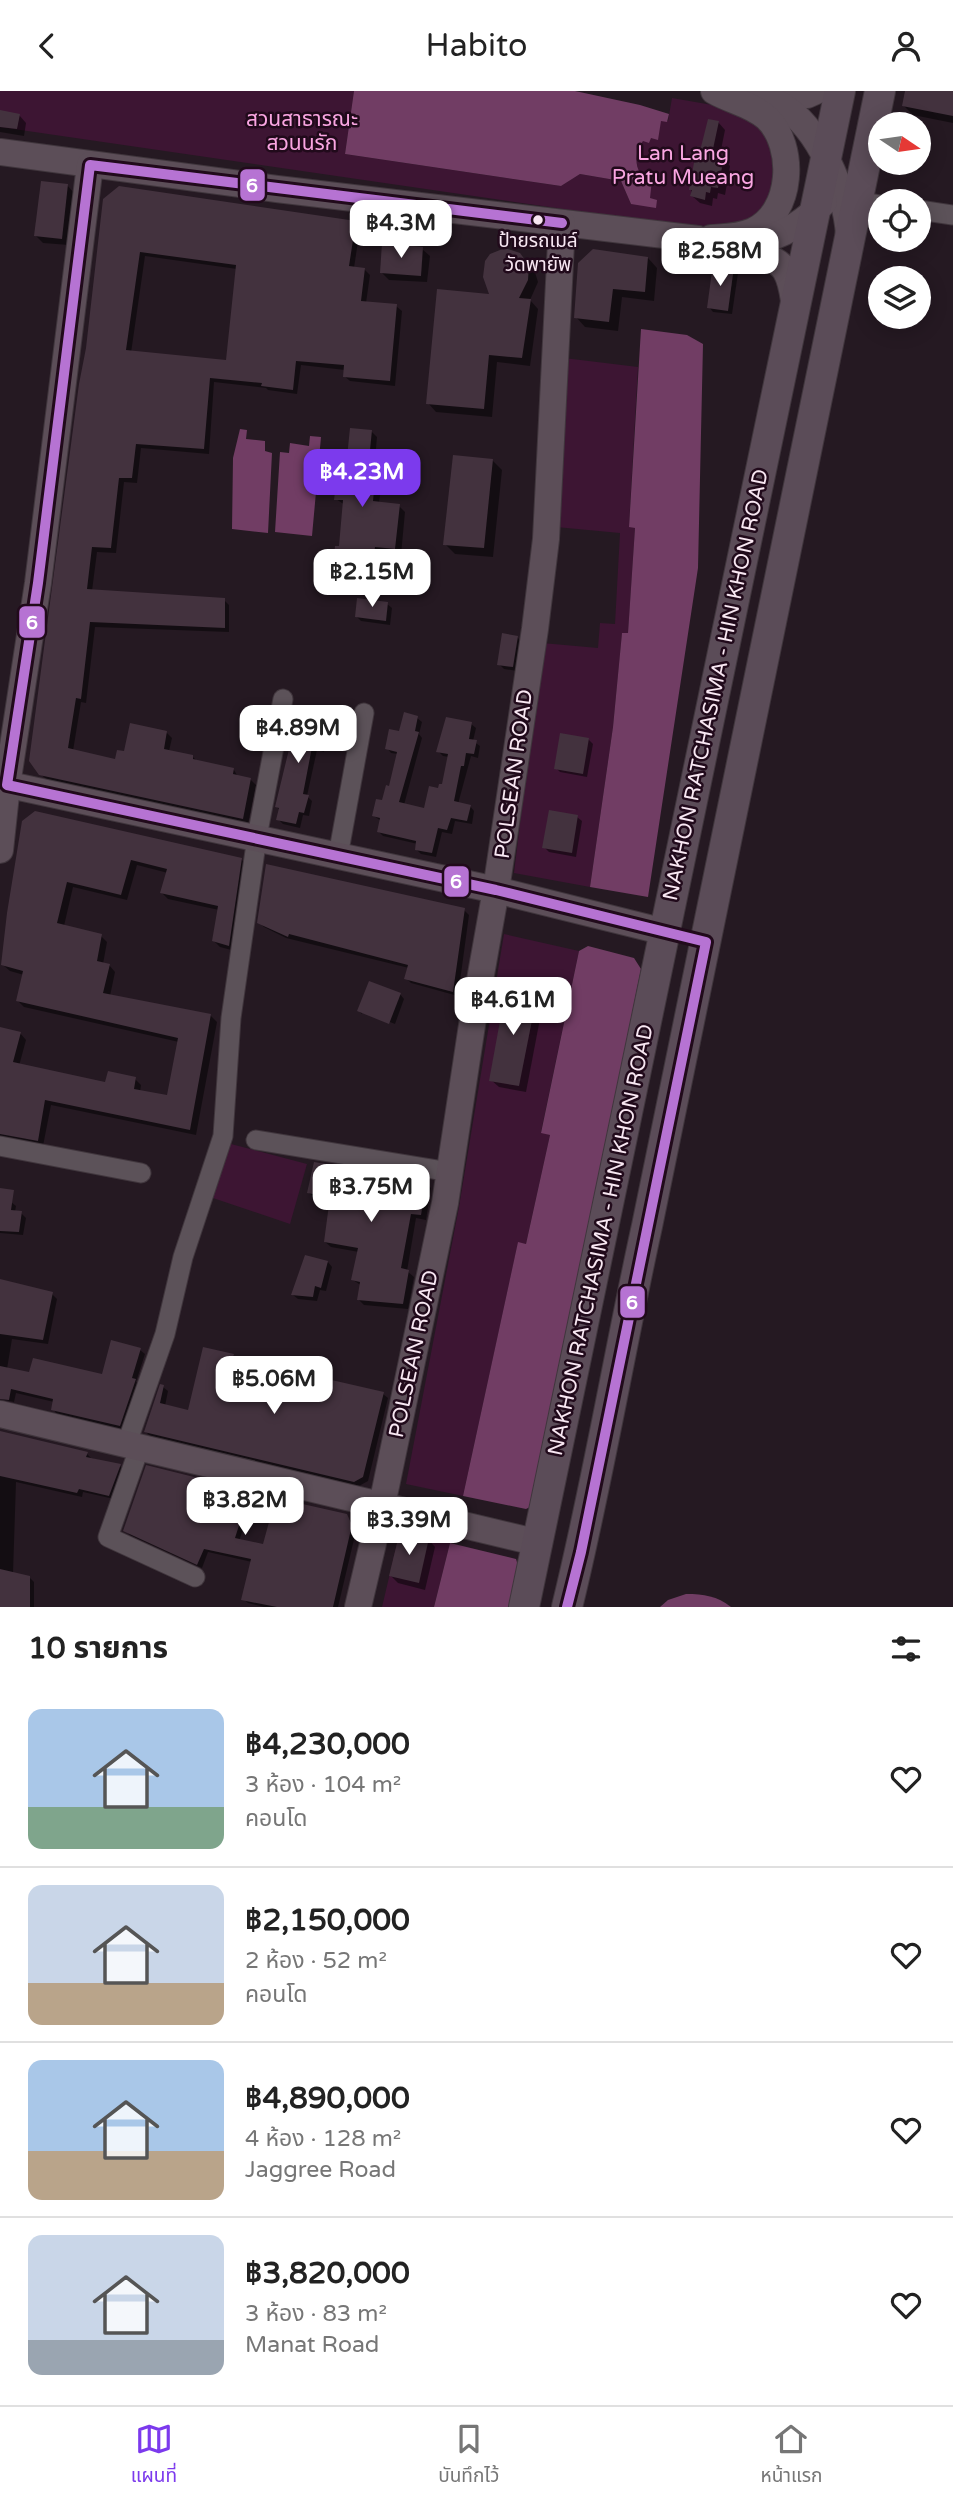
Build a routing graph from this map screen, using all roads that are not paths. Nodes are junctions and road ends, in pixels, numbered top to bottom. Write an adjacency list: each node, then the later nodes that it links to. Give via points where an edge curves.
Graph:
1 (716, 91): 12 (street, via 762,98 783,107 810,133); 17 (street, via 766,117 782,143 787,169 781,198 769,220 739,235)
2 (784, 91): 3 (street, via 807,95)
3 (816, 91)
4 (840, 91): 7 (main road, NAKHON RATCHASIMA - HIN KHON ROAD)
5 (880, 91): 6 (main road, NAKHON RATCHASIMA - HIN KHON ROAD)
6 (876, 112)
7 (833, 128): 8 (main road); 12 (main road, NAKHON RATCHASIMA - HIN KHON ROAD)
8 (868, 135)
9 (868, 144): 12 (main road, NAKHON RATCHASIMA - HIN KHON ROAD)
10 (0, 152): 11 (street)
11 (90, 165): 15 (street); 22 (street, via 38,583)
12 (850, 192): 16 (main road); 16 (main road, NAKHON RATCHASIMA - HIN KHON ROAD); 18 (main road, NAKHON RATCHASIMA - HIN KHON ROAD)
13 (931, 212): 14 (street)
14 (953, 215)
15 (562, 223): 17 (street); 26 (street, POLSEAN ROAD, via 546,539)
16 (812, 226): 17 (street, via 760,241); 18 (main road); 19 (main road, NAKHON RATCHASIMA - HIN KHON ROAD)
17 (698, 239): 19 (street, via 779,263 791,282)
18 (849, 248): 28 (main road, NAKHON RATCHASIMA - HIN KHON ROAD)
19 (795, 307): 27 (main road, NAKHON RATCHASIMA - HIN KHON ROAD)
20 (283, 699): 23 (street)
21 (364, 713): 25 (street)
22 (4, 784): 23 (street); 24 (street)
23 (257, 837): 25 (street); 34 (street, via 231,1018 223,1136 183,1257)
24 (0, 850)
25 (338, 856): 26 (street)
26 (496, 890): 27 (street); 31 (street, POLSEAN ROAD)
27 (665, 932): 28 (main road); 36 (main road, NAKHON RATCHASIMA - HIN KHON ROAD)
28 (706, 942): 37 (main road, NAKHON RATCHASIMA - HIN KHON ROAD)
29 (256, 1140): 31 (street)
30 (0, 1146): 32 (street)
31 (450, 1172): 35 (street, POLSEAN ROAD)
32 (141, 1173)
33 (0, 1415): 34 (street)
34 (133, 1445): 35 (street); 38 (street, via 108,1537)
35 (382, 1505): 36 (street); 39 (street, POLSEAN ROAD)
36 (539, 1543): 37 (main road); 40 (main road, NAKHON RATCHASIMA - HIN KHON ROAD)
37 (581, 1552): 41 (main road, NAKHON RATCHASIMA - HIN KHON ROAD)
38 (195, 1577)
39 (358, 1607)
40 (524, 1607)
41 (567, 1607)

